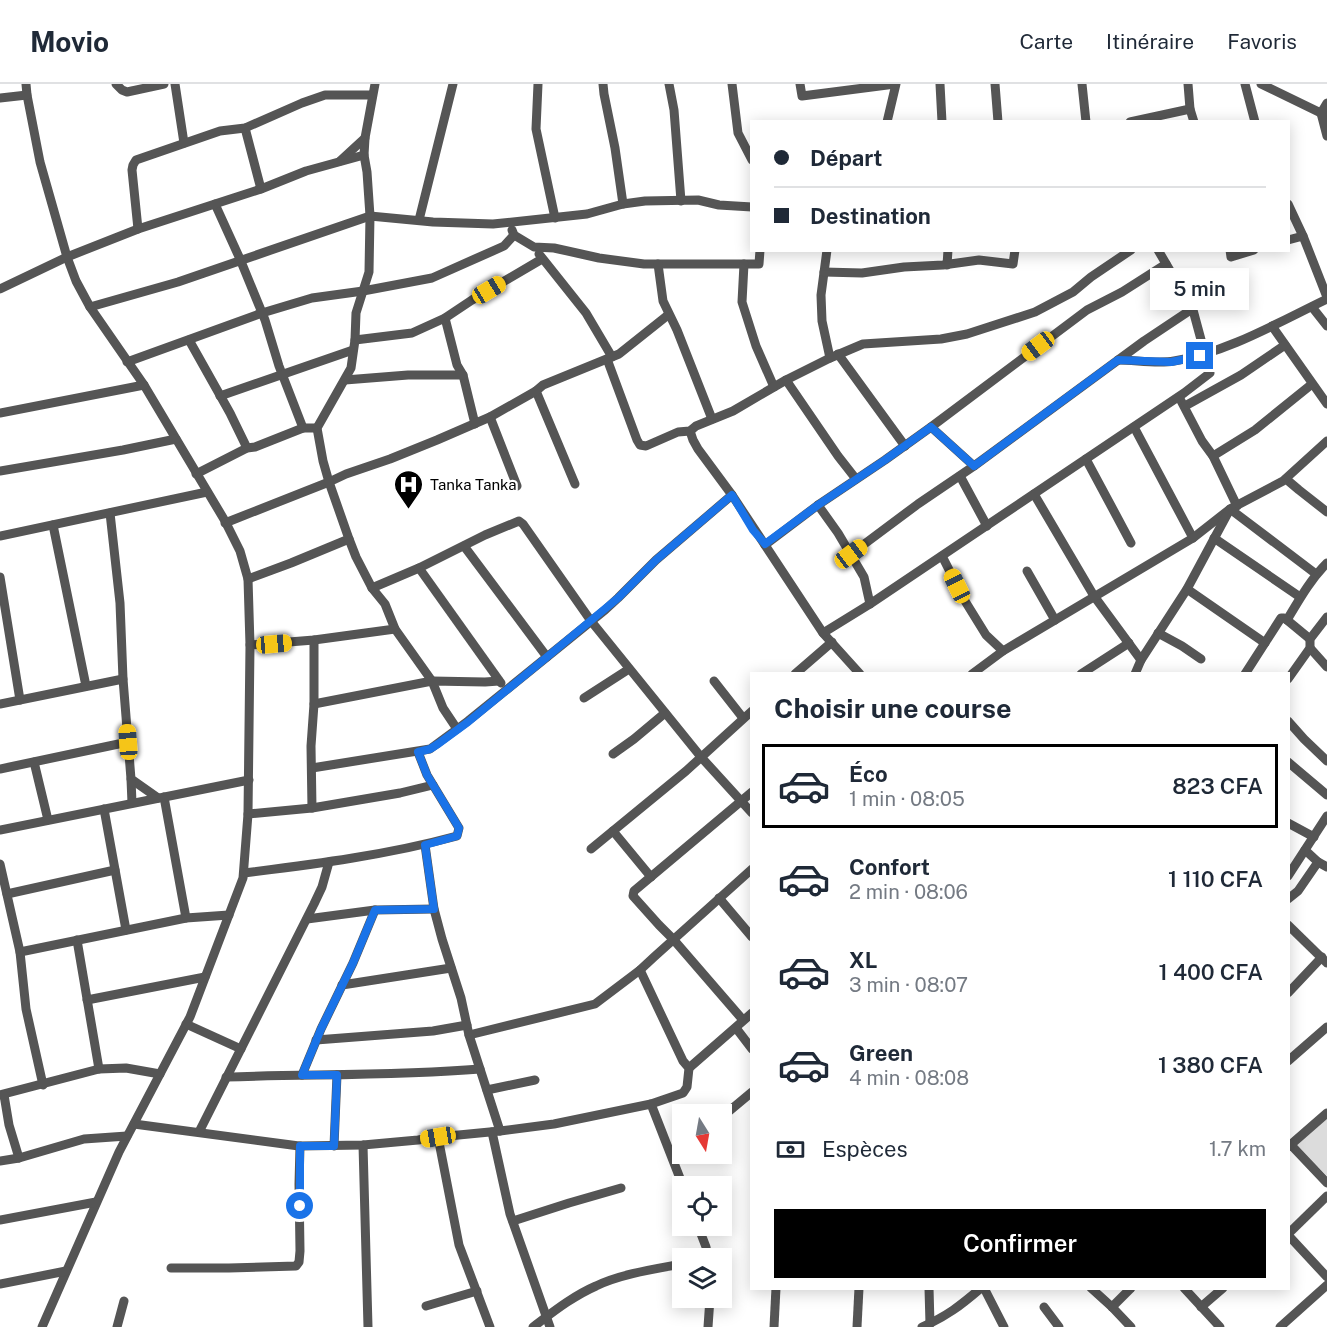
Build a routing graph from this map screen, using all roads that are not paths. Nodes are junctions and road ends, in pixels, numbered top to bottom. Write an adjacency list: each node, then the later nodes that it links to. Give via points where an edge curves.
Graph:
1 (26, 84): 20 (street)
2 (116, 84): 3 (street, via 127,92)
3 (164, 84)
4 (175, 84): 38 (street)
5 (322, 84): 21 (street)
6 (375, 84): 22 (street)
7 (453, 84): 49 (street)
8 (538, 84): 48 (street, via 536,129)
9 (603, 84): 44 (street)
10 (669, 84): 42 (street)
11 (732, 84): 37 (street, via 738,133)
12 (800, 84): 13 (street, via 802,96)
13 (896, 84): 27 (street)
14 (940, 84): 28 (street)
15 (995, 84): 29 (street)
16 (1082, 84): 30 (street)
17 (1188, 84): 25 (street)
18 (1245, 84): 33 (street)
19 (1261, 84): 26 (street)
20 (27, 95): 23 (street); 64 (street, via 39,162)
21 (325, 95): 22 (street); 34 (street)
22 (372, 95): 36 (street)
23 (0, 99)
24 (1327, 103): 26 (street)
25 (1190, 109): 31 (street); 32 (street)
26 (1324, 115): 35 (street)
27 (887, 120)
28 (942, 120)
29 (998, 120)
30 (1086, 120)
31 (1139, 120)
32 (1193, 120)
33 (1254, 120)
34 (244, 128): 38 (street); 41 (street)
35 (1327, 136)
36 (365, 138): 39 (street); 40 (street)
37 (747, 140)
38 (184, 142): 51 (street, via 136,160 133,165)
39 (364, 155): 40 (street); 47 (street)
40 (339, 162): 41 (street)
41 (261, 189): 43 (street)
42 (681, 201): 44 (street); 45 (street)
43 (215, 204): 51 (street); 66 (street)
44 (623, 204): 48 (street)
45 (750, 207)
46 (1290, 208): 53 (street)
47 (370, 216): 49 (street); 66 (street); 73 (street, via 369,272)
48 (555, 218): 50 (street)
49 (419, 220): 50 (street)
50 (509, 222): 52 (street)
51 (138, 229): 64 (street)
52 (514, 235): 55 (street); 73 (street, via 504,246 432,278)
53 (1303, 236): 54 (street); 74 (street)
54 (1290, 239)
55 (534, 247): 65 (street); 67 (street)
56 (760, 252): 68 (street, via 759,264)
57 (827, 252): 71 (street)
58 (948, 252): 70 (street)
59 (1015, 252): 70 (street, via 1013,264 979,260)
60 (1128, 252): 87 (street, via 1073,292 1035,312 967,334 864,344)
61 (1159, 252): 69 (street)
62 (1231, 252): 63 (street, via 1232,257)
63 (1248, 252)
64 (67, 257): 72 (street); 76 (street)
65 (542, 258): 80 (street); 88 (street, via 586,313)
66 (240, 259): 76 (street, via 178,282); 78 (street)
67 (658, 264): 68 (street); 79 (street)
68 (744, 264): 97 (street, via 742,302)
69 (1166, 264): 77 (street); 107 (street, via 1080,315)
70 (946, 265): 71 (street, via 862,273)
71 (824, 272): 87 (street, via 822,321)
72 (0, 289)
73 (363, 291): 78 (street, via 312,298); 84 (street, via 356,313)
74 (1327, 298): 75 (street)
75 (1312, 306): 81 (street); 82 (street)
76 (90, 307): 90 (street)
77 (1192, 309): 86 (street); 89 (street)
78 (262, 313): 83 (street); 91 (street)
79 (668, 315): 88 (street); 105 (street)
80 (445, 318): 84 (street, via 412,333); 92 (street)
81 (1272, 326): 85 (street); 86 (street)
82 (1327, 326)
83 (189, 340): 90 (street); 99 (street)
84 (354, 345): 91 (street); 93 (street)
85 (1286, 345): 95 (street); 102 (street)
86 (1205, 355): 89 (street, via 1171,362); 100 (street, via 1210,373)
87 (834, 356): 94 (street); 114 (street)
88 (609, 358): 98 (street); 111 (street, via 640,445)
89 (1118, 360): 118 (street)
90 (127, 362): 96 (street)
91 (283, 375): 99 (street); 109 (street)
92 (464, 375): 93 (street); 106 (street)
93 (345, 380): 110 (street)
94 (786, 381): 97 (street); 122 (street)
95 (1312, 384): 101 (street); 116 (street, via 1255,430)
96 (144, 385): 103 (street); 112 (street)
97 (774, 387): 105 (street)
98 (536, 391): 104 (street); 125 (street)
99 (220, 396): 115 (street)
100 (1179, 397): 102 (street); 108 (street)
101 (1327, 404)
102 (1185, 406): 116 (street)
103 (0, 413)
104 (490, 417): 106 (street); 126 (street)
105 (712, 419): 111 (street)
106 (475, 424): 124 (street)
107 (931, 427): 114 (street); 118 (street)
108 (1134, 427): 117 (street); 138 (street)
109 (303, 428): 110 (street); 115 (street)
110 (317, 428): 124 (street)
111 (690, 431): 129 (street, via 698,449)
112 (176, 440): 119 (street); 120 (street)
113 (1327, 441): 123 (street)
114 (905, 446): 122 (street)
115 (247, 448): 120 (street)
116 (1213, 456): 131 (street)
117 (1086, 459): 128 (street); 141 (street)
118 (974, 466): 121 (street)
119 (0, 471)
120 (196, 474): 127 (street)
121 (960, 476): 136 (street); 144 (street)
122 (856, 479): 130 (street)
123 (1286, 479): 131 (street); 132 (street)
124 (329, 482): 134 (street); 140 (street)
125 (575, 484)
126 (516, 486)
127 (207, 492): 133 (street); 134 (street)
128 (1034, 494): 136 (street); 154 (street)
129 (732, 495): 142 (street); 159 (street)
130 (818, 505): 142 (street); 144 (street)
131 (1234, 508): 138 (street); 139 (street); 149 (street)
132 (1327, 512)
133 (110, 513): 135 (street); 184 (street)
134 (225, 523): 151 (street, via 240,550)
135 (53, 525): 137 (street); 188 (street)
136 (987, 526): 145 (street)
137 (0, 536)
138 (1193, 538): 154 (street)
139 (1214, 538): 153 (street); 155 (street)
140 (349, 539): 151 (street); 152 (street)
141 (1131, 543)
142 (765, 544): 163 (street)
143 (464, 546): 147 (street); 159 (street, via 519,521); 172 (street)
144 (851, 554): 156 (street, via 864,577)
145 (942, 556): 156 (street); 171 (street, via 986,635)
146 (1327, 563): 149 (street)
147 (419, 568): 152 (street); 186 (street)
148 (1028, 571): 157 (street)
149 (1316, 574): 155 (street)
150 (0, 577): 161 (street)
151 (248, 579): 170 (street)
152 (372, 588): 162 (street, via 385,604)
153 (1187, 590): 164 (street); 168 (street)
154 (1094, 596): 157 (street); 167 (street)
155 (1300, 597): 158 (street)
156 (870, 604): 163 (street)
157 (1054, 620): 171 (street)
158 (1287, 620): 168 (street, via 1281,618); 169 (street)
159 (591, 621): 172 (street); 176 (street)
160 (1326, 621): 169 (street)
161 (4, 627): 191 (street)
162 (395, 629): 165 (street); 185 (street)
163 (824, 633): 166 (street)
164 (1158, 633): 173 (street); 174 (street)
165 (314, 640): 170 (street); 193 (street)
166 (832, 642): 177 (street); 178 (street)
167 (1129, 643): 174 (street); 180 (street)
168 (1265, 643): 182 (street)
169 (1310, 643): 175 (street); 183 (street)
170 (250, 645): 209 (street)
171 (1003, 651): 179 (street)
172 (547, 657): 189 (street)
173 (1201, 659)
174 (1141, 660): 181 (street)
175 (1327, 667)
176 (629, 669): 190 (street); 194 (street)
177 (797, 672)
178 (858, 672)
179 (975, 672)
180 (1084, 672)
181 (1136, 672)
182 (1246, 672)
183 (1290, 676)
184 (123, 679): 188 (street); 199 (street)
185 (432, 681): 186 (street); 193 (street); 198 (street)
186 (499, 681): 189 (street)
187 (714, 681): 196 (street)
188 (86, 686): 191 (street)
189 (506, 690): 198 (street)
190 (584, 698)
191 (20, 700): 192 (street)
192 (0, 704)
193 (314, 704): 206 (street)
194 (665, 713): 201 (street); 202 (street)
195 (750, 713): 196 (street)
196 (743, 718): 202 (street)
197 (1290, 723): 203 (street)
198 (457, 729): 200 (street, via 430,749)
199 (128, 742): 204 (street); 208 (street)
200 (418, 752): 206 (street); 210 (street)
201 (613, 754)
202 (701, 757): 214 (street); 224 (street)
203 (1327, 761)
204 (34, 762): 207 (street); 221 (street)
205 (1290, 764): 212 (street)
206 (312, 768): 216 (street)
207 (0, 769)
208 (131, 779): 213 (street); 215 (street)
209 (249, 780): 213 (street); 219 (street)
210 (433, 785): 216 (street); 226 (street, via 459,828 457,836)
211 (750, 794): 214 (street)
212 (1327, 795)
213 (161, 797): 215 (street); 244 (street)
214 (742, 801): 218 (street); 237 (street)
215 (132, 803): 217 (street)
216 (312, 808): 219 (street)
217 (105, 809): 221 (street); 233 (street)
218 (750, 811)
219 (248, 814): 236 (street)
220 (1327, 816): 225 (street)
221 (48, 820): 223 (street)
222 (1290, 824): 225 (street)
223 (0, 830)
224 (613, 831): 227 (street); 237 (street)
225 (1314, 837): 228 (street)
226 (425, 845): 229 (street); 241 (street)
227 (591, 849)
228 (1305, 850): 230 (street); 235 (street)
229 (329, 862): 236 (street); 245 (street)
230 (1318, 862): 232 (street); 239 (street)
231 (0, 864): 238 (street)
232 (1327, 867)
233 (115, 870): 238 (street); 247 (street)
234 (750, 871): 240 (street)
235 (1290, 872)
236 (244, 873): 243 (street)
237 (651, 877): 249 (street, via 633,896)
238 (7, 894): 251 (street)
239 (1290, 897)
240 (719, 898): 248 (street); 249 (street)
241 (434, 909): 242 (street); 253 (street)
242 (375, 910): 245 (street); 256 (street)
243 (229, 915): 244 (street); 255 (street)
244 (186, 918): 247 (street)
245 (307, 919): 268 (street)
246 (1290, 926): 252 (street)
247 (126, 930): 250 (street)
248 (750, 935)
249 (673, 939): 254 (street); 260 (street)
250 (77, 940): 251 (street); 258 (street)
251 (20, 952): 278 (street, via 26,1009)
252 (1324, 960): 257 (street)
253 (450, 968): 256 (street); 262 (street)
254 (640, 970): 265 (street, via 595,1004); 270 (street)
255 (205, 977): 258 (street); 261 (street)
256 (342, 985): 266 (street)
257 (1290, 991)
258 (87, 1000): 271 (street)
259 (750, 1015): 260 (street)
260 (743, 1020): 263 (street)
261 (186, 1024): 268 (street); 273 (street)
262 (467, 1025): 265 (street); 266 (street)
263 (736, 1028): 267 (street); 270 (street)
264 (1327, 1028): 269 (street)
265 (469, 1035): 272 (street)
266 (316, 1041): 274 (street)
267 (750, 1046)
268 (241, 1049): 276 (street)
269 (1290, 1059)
270 (689, 1068): 282 (street, via 683,1093)
271 (99, 1069): 273 (street, via 126,1068); 278 (street)
272 (480, 1069): 275 (street); 279 (street)
273 (160, 1074): 285 (street)
274 (302, 1075): 275 (street); 276 (street)
275 (337, 1075): 292 (street)
276 (226, 1077): 286 (street)
277 (535, 1080): 279 (street)
278 (43, 1085): 281 (street)
279 (487, 1090): 287 (street)
280 (750, 1094): 283 (street)
281 (2, 1095): 294 (street)
282 (651, 1104): 287 (street); 296 (street)
283 (732, 1109)
284 (1327, 1113): 293 (street)
285 (134, 1124): 286 (street); 288 (street)
286 (199, 1132): 291 (street)
287 (496, 1132): 289 (street); 302 (street)
288 (127, 1136): 294 (street, via 84,1139); 300 (street)
289 (438, 1137): 290 (street); 320 (street, via 459,1245)
290 (363, 1145): 292 (street); 331 (street)
291 (300, 1146): 292 (street); 306 (street, via 300,1251 296,1266)
292 (334, 1146)
293 (1290, 1146): 297 (street)
294 (19, 1158): 295 (street)
295 (0, 1161)
296 (679, 1176)
297 (1327, 1183)
298 (621, 1188): 302 (street)
299 (1327, 1196): 303 (street)
300 (96, 1202): 301 (street); 307 (street)
301 (0, 1220)
302 (513, 1221): 327 (street)
303 (1290, 1233)
304 (1290, 1237): 308 (street)
305 (672, 1266): 327 (street, via 596,1286)
306 (171, 1268)
307 (66, 1271): 309 (street); 329 (street)
308 (1327, 1277)
309 (0, 1284)
310 (1327, 1285): 342 (street)
311 (776, 1290): 336 (street)
312 (859, 1290): 337 (street)
313 (929, 1290): 328 (street)
314 (979, 1290): 328 (street, via 942,1319)
315 (983, 1290): 338 (street)
316 (1093, 1290): 324 (street)
317 (1129, 1290): 324 (street)
318 (1186, 1290): 325 (street)
319 (1221, 1290): 325 (street)
320 (477, 1291): 322 (street); 332 (street)
321 (124, 1301): 330 (street)
322 (426, 1306)
323 (1044, 1307): 339 (street)
324 (1112, 1307): 340 (street)
325 (1201, 1307): 341 (street)
326 (709, 1308): 335 (street)
327 (546, 1317): 333 (street); 334 (street)
328 (926, 1325)
329 (42, 1327)
330 (117, 1327)
331 (368, 1327)
332 (490, 1327)
333 (533, 1327)
334 (550, 1327)
335 (708, 1327)
336 (774, 1327)
337 (857, 1327)
338 (1004, 1327)
339 (1059, 1327)
340 (1131, 1327)
341 (1220, 1327)
342 (1280, 1327)

